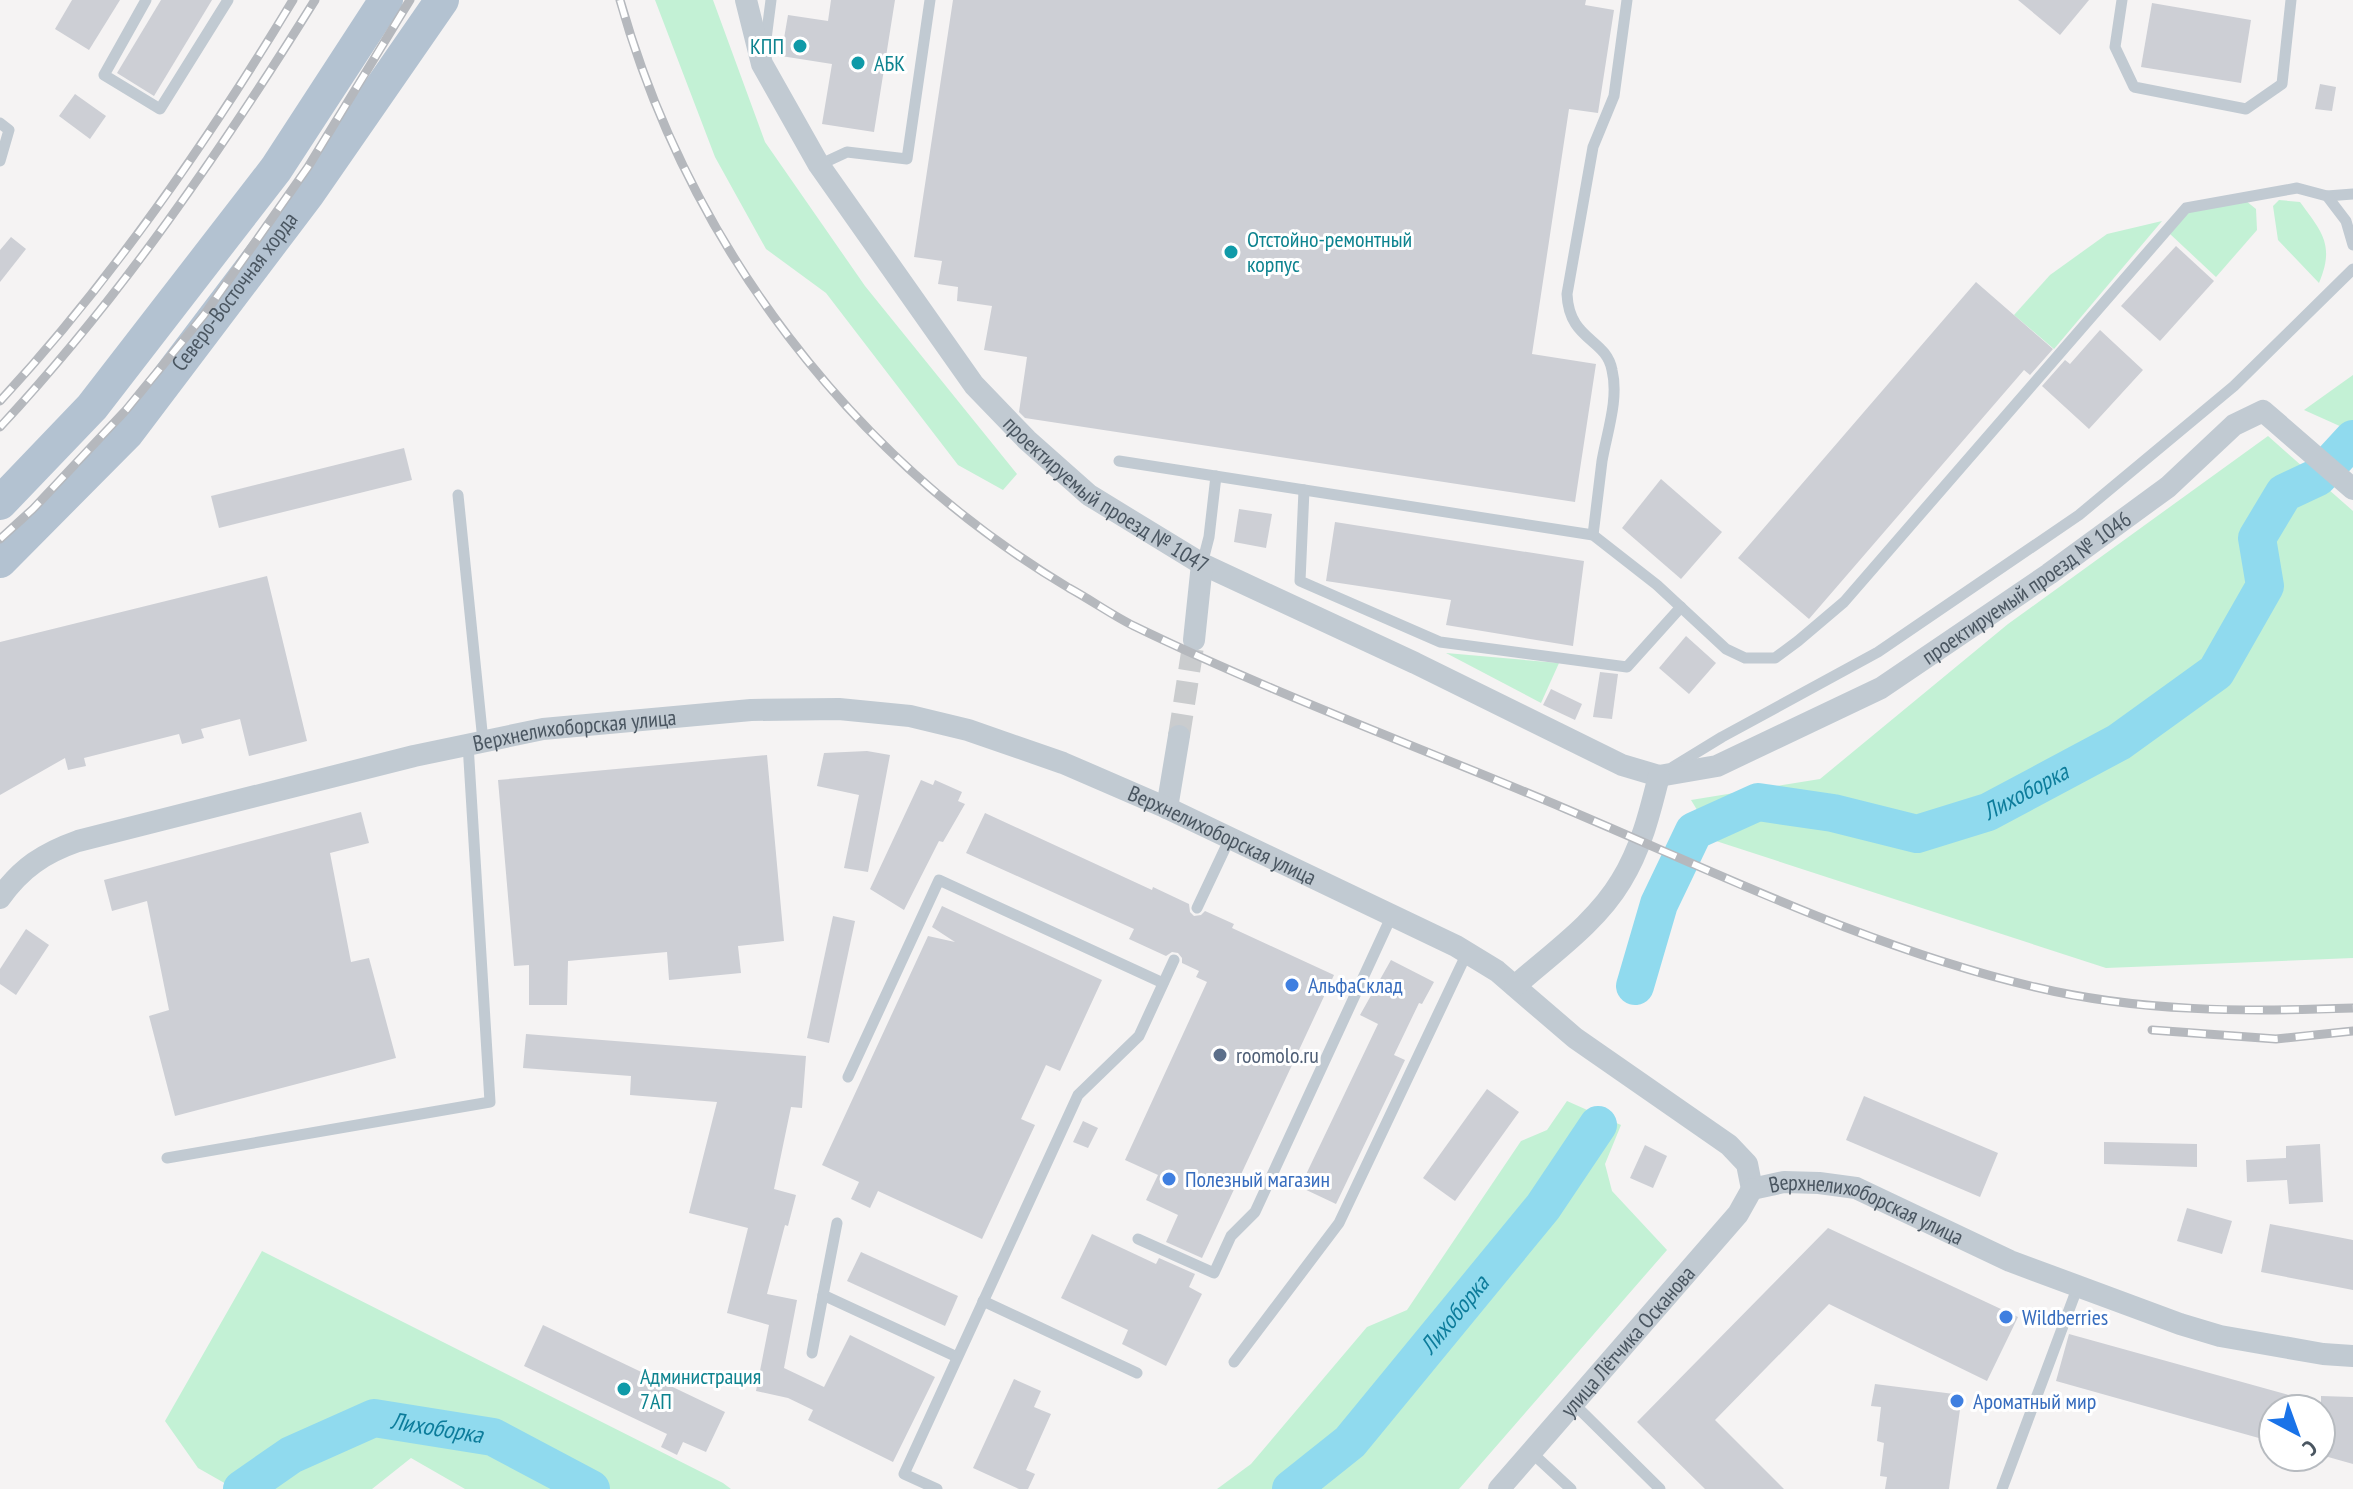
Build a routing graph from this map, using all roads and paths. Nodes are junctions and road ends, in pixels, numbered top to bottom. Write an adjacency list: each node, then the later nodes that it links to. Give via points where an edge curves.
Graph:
1 (146, 0): 2 (lane, via 104,75 160,109)
2 (228, 0)
3 (386, 0): 24 (main road, Северо-Восточная хорда, via 267,182 92,407)
4 (442, 0): 26 (main road, Северо-Восточная хорда, via 307,195 127,433)
5 (746, 0): 11 (street, проектируемый проезд № 1047)
6 (771, 0): 11 (lane)
7 (930, 0): 14 (lane, via 907,159 847,152)
8 (1627, 0): 25 (lane, via 1614,96 1593,147 1567,294 1576,327 1608,358 1612,369)
9 (2122, 0): 10 (lane, via 2115,47 2134,87 2246,109 2282,84)
10 (2291, 0)
11 (762, 64): 14 (street, проектируемый проезд № 1047)
12 (0, 123): 13 (lane, via 9,130)
13 (0, 161)
14 (819, 165): 27 (street, проектируемый проезд № 1047, via 974,385 1089,495)
15 (2353, 194): 16 (lane)
16 (2327, 196): 17 (lane, via 2346,221); 28 (lane, via 2297,188 2186,208 1844,602 1775,658 1745,658 1726,649)
17 (2353, 245)
18 (2353, 269): 32 (lane, via 2234,386 2079,515 1878,652)
19 (1119, 461): 20 (lane)
20 (1216, 476): 22 (lane); 27 (lane)
21 (2353, 489): 32 (street, проектируемый проезд № 1046, via 2263,411 2234,425 2168,487 2049,574 1881,688 1717,766)
22 (1304, 490): 25 (lane); 28 (lane, via 1300,581 1440,642 1627,667)
23 (458, 495): 31 (lane)
24 (0, 503)
25 (1593, 535): 28 (lane)
26 (0, 561)
27 (1202, 564): 29 (street); 32 (street, проектируемый проезд № 1047, via 1622,765)
28 (1681, 607)
29 (1194, 640)
30 (1179, 736): 33 (street)
31 (476, 743): 33 (street, Верхнелихоборская улица, via 543,729 751,710 839,709 910,716 968,730); 35 (street, Верхнелихоборская улица, via 50,850 31,862); 43 (lane, via 490,1102)
32 (1659, 776): 41 (street, via 1645,828 1622,880 1586,925)
33 (1167, 808): 34 (street, Верхнелихоборская улица)
34 (1230, 838): 36 (lane); 37 (street, Верхнелихоборская улица)
35 (0, 898)
36 (1197, 908)
37 (1392, 915): 38 (street, Верхнелихоборская улица); 46 (lane, via 1255,1212 1231,1236 1214,1273)
38 (1467, 953): 41 (street, Верхнелихоборская улица); 53 (lane, via 1339,1223)
39 (1174, 960): 40 (lane)
40 (1163, 983): 42 (lane, via 939,880); 49 (lane, via 1139,1036 1078,1095)
41 (1515, 986): 44 (street, Верхнелихоборская улица, via 1575,1038 1729,1145 1747,1164)
42 (848, 1077)
43 (167, 1158)
44 (1752, 1189): 47 (street, Верхнелихоборская улица, via 1784,1182 1856,1188 2010,1261); 55 (street, улица Лётчика Осканова, via 1738,1214)
45 (837, 1223): 48 (lane)
46 (1138, 1239)
47 (2078, 1286): 51 (street, Верхнелихоборская улица, via 2220,1336); 61 (lane)
48 (823, 1295): 50 (lane); 52 (lane)
49 (983, 1301): 52 (lane); 54 (lane)
50 (812, 1353)
51 (2353, 1356)
52 (957, 1357): 57 (lane, via 904,1474)
53 (1234, 1362)
54 (1137, 1373)
55 (1573, 1403): 56 (street, улица Лётчика Осканова); 60 (lane)
56 (1531, 1452): 58 (street, улица Лётчика Осканова); 59 (lane)
57 (937, 1489)
58 (1499, 1489)
59 (1571, 1489)
60 (1660, 1489)
61 (2002, 1489)

